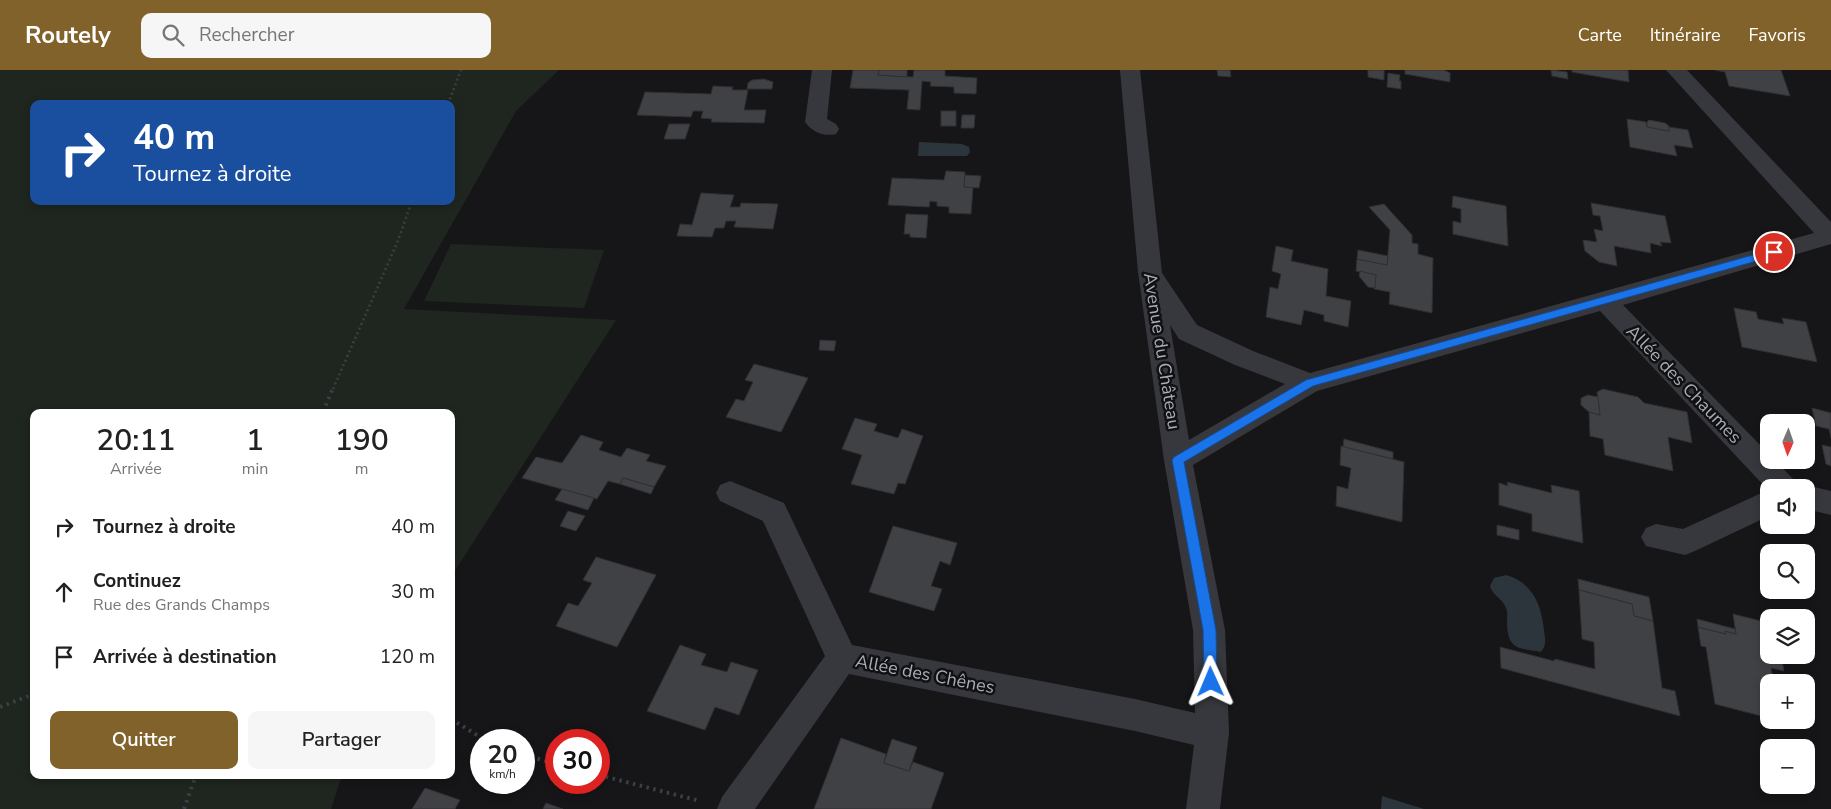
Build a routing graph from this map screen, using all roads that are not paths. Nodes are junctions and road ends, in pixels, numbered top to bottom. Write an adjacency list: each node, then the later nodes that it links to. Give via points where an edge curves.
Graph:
1 (822, 70): 4 (street, via 816,122)
2 (1130, 70): 6 (street, Avenue du Château)
3 (1676, 70): 5 (street)
4 (828, 129)
5 (1831, 236): 7 (street)
6 (1150, 272): 8 (street, via 1188,332); 9 (street, Avenue du Château)
7 (1605, 302): 8 (street); 10 (street, Allée des Chaumes)
8 (1310, 383): 9 (street)
9 (1178, 460): 17 (street, Avenue du Château, via 1209,630)
10 (1775, 479)
11 (730, 493): 16 (street, Allée des Chênes, via 774,512)
12 (1815, 499): 13 (street)
13 (1831, 503)
14 (1760, 506): 15 (street, via 1685,542)
15 (1656, 537)
16 (842, 658): 17 (street, Allée des Chênes, via 1135,715); 18 (street)
17 (1212, 734): 19 (street, Avenue du Château)
18 (722, 807)
19 (1203, 809)

